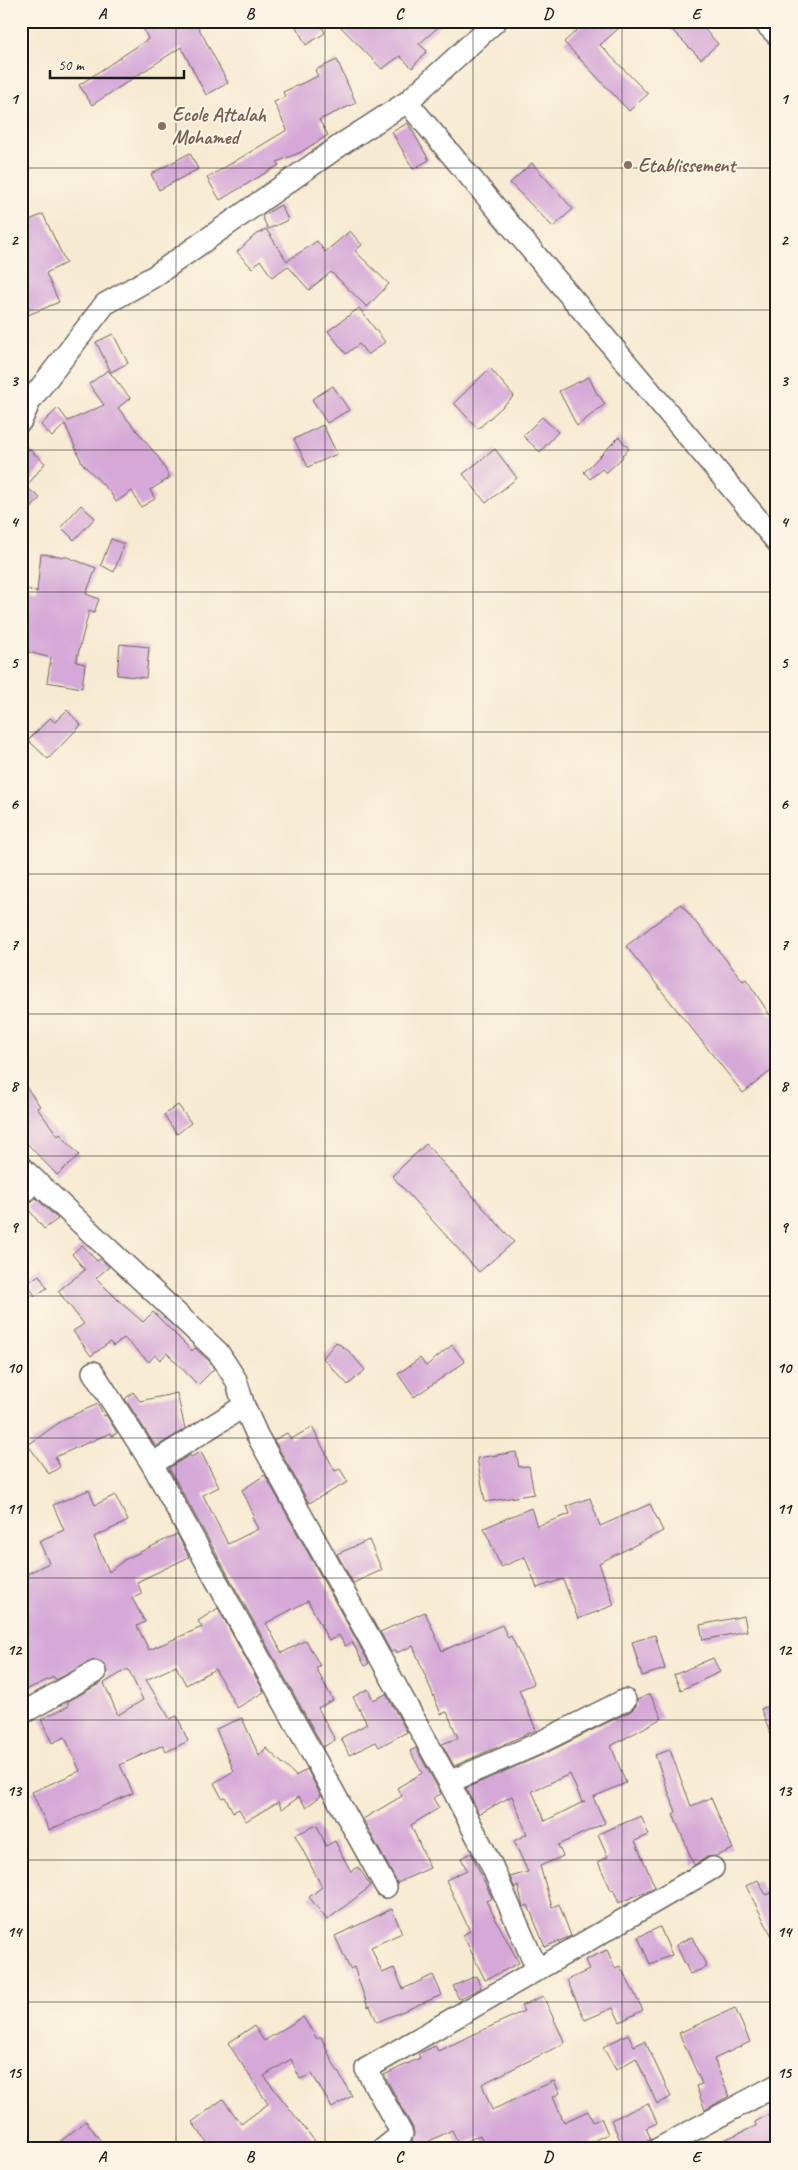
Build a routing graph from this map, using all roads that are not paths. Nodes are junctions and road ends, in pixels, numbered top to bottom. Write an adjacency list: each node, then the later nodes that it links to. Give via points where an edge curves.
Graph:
1 (496, 21): 4 (street)
2 (763, 21): 3 (street)
3 (777, 35)
4 (407, 102): 5 (street, via 154,277 105,304 30,401); 6 (street)
5 (21, 421)
6 (777, 542)
7 (26, 1181): 9 (street, via 218,1352 236,1380)
8 (93, 1372): 10 (street)
9 (244, 1406): 10 (street); 14 (street, via 256,1435)
10 (152, 1464): 16 (street)
11 (94, 1672): 13 (street)
12 (624, 1700): 14 (street, via 535,1745)
13 (21, 1714)
14 (449, 1782): 17 (street, via 491,1864)
15 (712, 1868): 17 (street)
16 (386, 1887)
17 (537, 1969): 19 (street, via 366,2069 402,2134)
18 (777, 2085): 20 (street)
19 (383, 2149)
20 (658, 2149)

